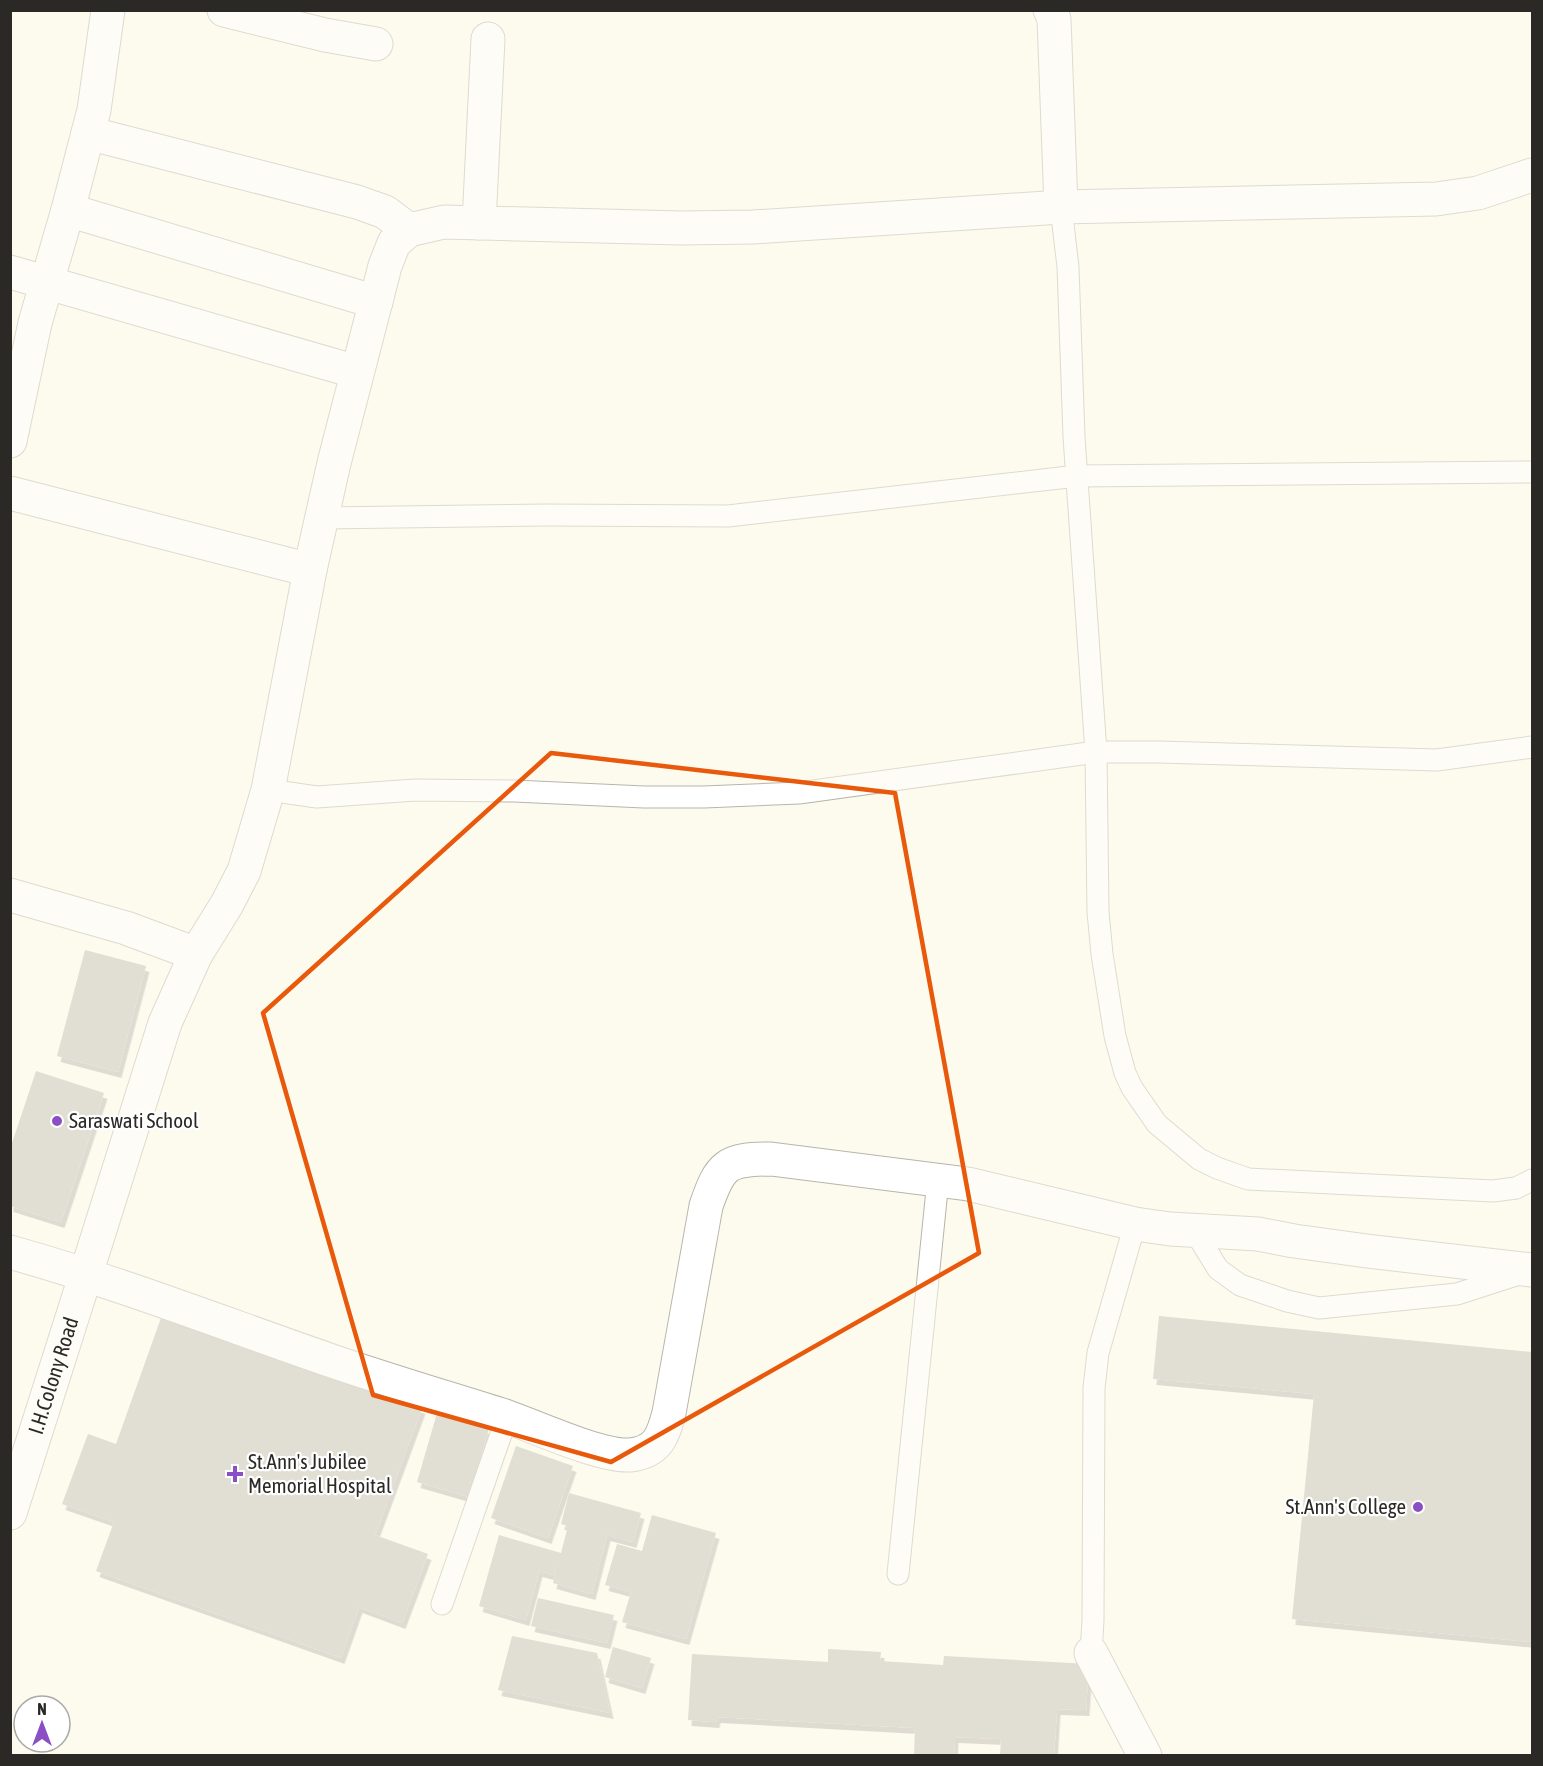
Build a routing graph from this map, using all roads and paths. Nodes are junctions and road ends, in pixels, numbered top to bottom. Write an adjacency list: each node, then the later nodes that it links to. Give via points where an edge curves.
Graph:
1 (108, 10): 6 (street)
2 (224, 10): 5 (street)
3 (1050, 10): 8 (street, via 1054,19)
4 (488, 39): 10 (street)
5 (376, 44)
6 (88, 133): 9 (street); 11 (street, via 357,202 385,212)
7 (1533, 175): 8 (street, via 1478,193 1436,199)
8 (1061, 207): 10 (street, via 753,227); 18 (lane, via 1068,267)
9 (68, 210): 13 (street); 14 (street)
10 (479, 223): 11 (street, via 444,222)
11 (409, 230): 14 (street, I.H.Colony Road, via 394,243)
12 (10, 272): 13 (street)
13 (47, 282): 15 (street); 16 (street)
14 (376, 302): 15 (street, I.H.Colony Road)
15 (357, 372): 20 (street, I.H.Colony Road)
16 (10, 441)
17 (1533, 472): 18 (lane)
18 (1077, 476): 20 (lane, via 728,516); 23 (lane)
19 (10, 493): 21 (street)
20 (322, 518): 21 (street, I.H.Colony Road)
21 (310, 570): 24 (street, I.H.Colony Road)
22 (1533, 747): 23 (lane, via 1437,760)
23 (1095, 752): 24 (lane, via 799,793 644,797 415,790 317,797); 28 (lane, via 1101,954 1125,1073 1157,1124 1199,1159 1248,1179 1493,1191 1516,1188)
24 (268, 790): 26 (street, I.H.Colony Road, via 244,871)
25 (10, 895): 26 (street, via 126,928)
26 (196, 954): 33 (street, I.H.Colony Road, via 165,1023)
27 (938, 1180): 29 (street, via 1020,1195); 34 (street, via 771,1159 747,1159 728,1166 715,1180 706,1206 669,1413 654,1447 631,1455 610,1454); 36 (lane)
28 (1533, 1180)
29 (1135, 1224): 30 (street); 38 (lane, via 1098,1353 1094,1388)
30 (1194, 1230): 32 (street, via 1258,1234); 32 (lane, via 1218,1269 1240,1285 1319,1308 1457,1294)
31 (10, 1252): 33 (street)
32 (1532, 1270)
33 (86, 1274): 34 (street); 35 (street, I.H.Colony Road)
34 (507, 1417): 37 (lane)
35 (10, 1513)
36 (898, 1574)
37 (442, 1604)
38 (1091, 1653): 39 (street)
39 (1145, 1755)

